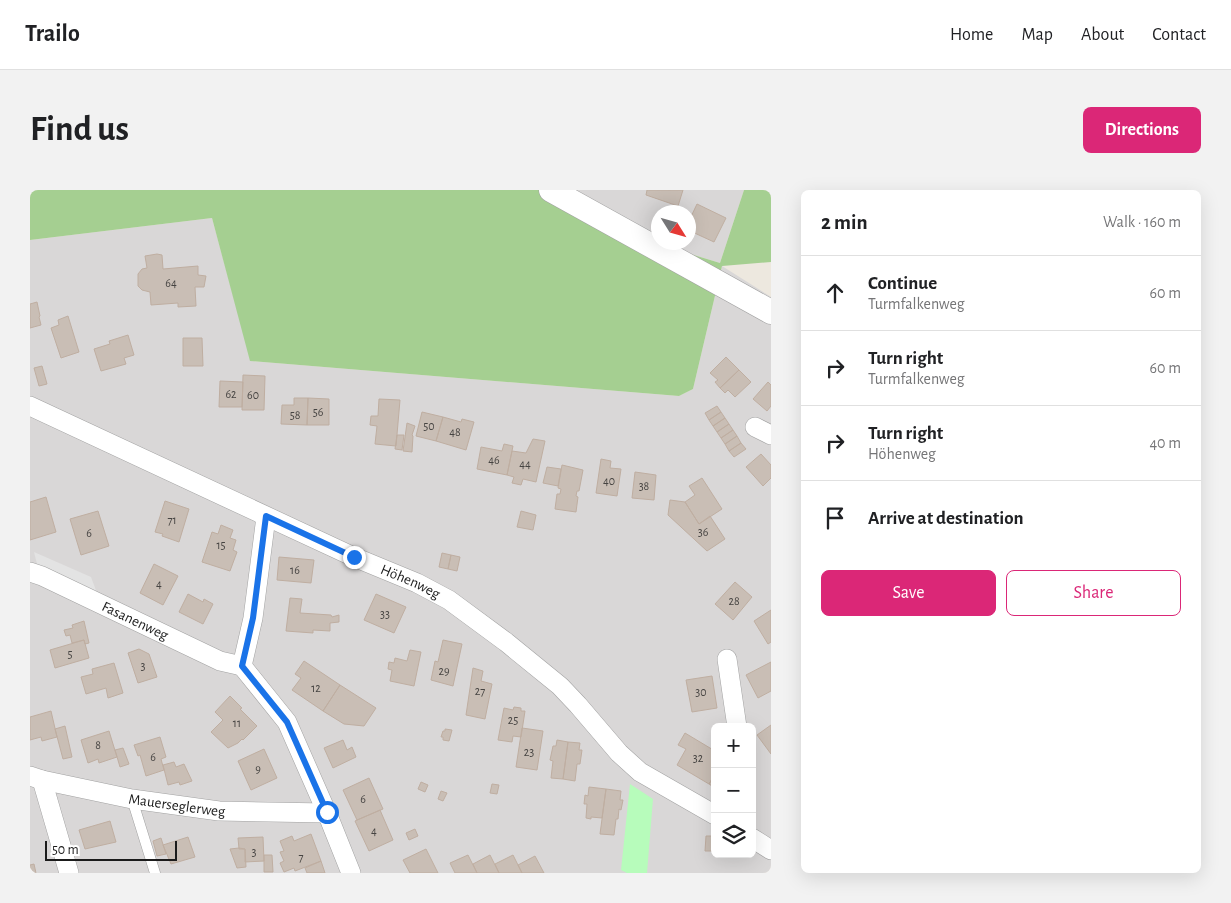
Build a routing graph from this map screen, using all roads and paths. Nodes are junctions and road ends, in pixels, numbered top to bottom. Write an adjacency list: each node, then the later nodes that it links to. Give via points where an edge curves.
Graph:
1 (552, 190): 2 (street)
2 (771, 312)
3 (30, 406): 4 (street, Höhenweg)
4 (266, 516): 7 (street, via 253,618); 12 (street, Höhenweg, via 449,600 560,686 618,753 640,772)
5 (30, 572): 7 (street, Fasanenweg, via 220,661)
6 (728, 659): 8 (street)
7 (242, 666): 11 (street, via 287,722)
8 (736, 723)
9 (36, 778): 10 (street, Mauerseglerweg); 15 (street)
10 (132, 800): 11 (street, Mauerseglerweg, via 219,811); 16 (lane)
11 (327, 812): 17 (street)
12 (712, 813)
13 (756, 841): 14 (street)
14 (771, 850)
15 (68, 873)
16 (155, 873)
17 (351, 873)

